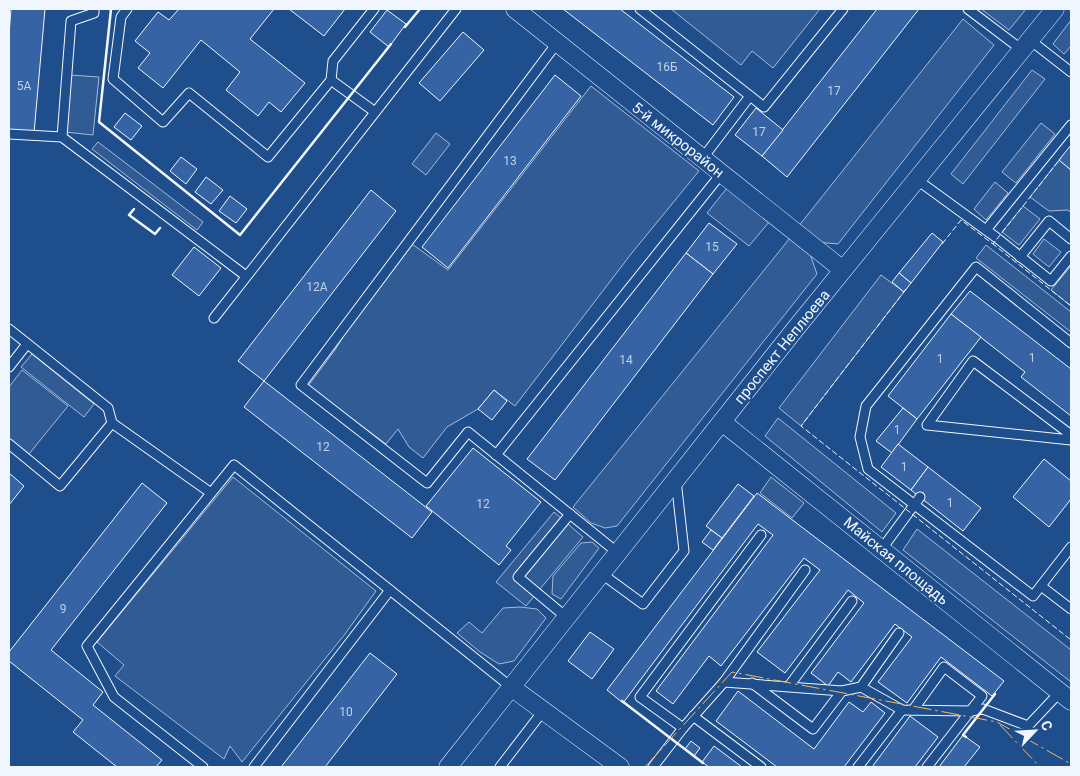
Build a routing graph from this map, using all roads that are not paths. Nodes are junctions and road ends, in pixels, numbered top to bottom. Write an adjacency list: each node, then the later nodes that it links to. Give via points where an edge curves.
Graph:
1 (94, 9): 18 (lane, via 94,13 71,21)
2 (127, 9): 13 (lane, via 121,17 113,79 163,122 189,93 268,157)
3 (374, 9): 13 (lane, via 332,61)
4 (456, 9): 15 (lane)
5 (515, 9): 10 (street, 5-й микрорайон)
6 (640, 9): 14 (lane)
7 (843, 9): 14 (lane, via 764,107)
8 (968, 9): 11 (lane)
9 (1055, 9): 11 (street, проспект Неплюева)
10 (556, 44): 19 (street, 5-й микрорайон); 38 (lane, via 301,385 427,483 468,432)
11 (1026, 45): 12 (lane); 21 (street, проспект Неплюева)
12 (1071, 72)
13 (331, 80): 15 (lane)
14 (750, 96): 19 (lane)
15 (375, 112): 27 (lane)
16 (1071, 125): 22 (lane)
17 (9, 134): 18 (lane)
18 (62, 137): 27 (lane)
19 (702, 159): 20 (street, 5-й микрорайон)
20 (721, 174): 26 (street, 5-й микрорайон); 38 (lane)
21 (916, 179): 22 (lane); 26 (street, проспект Неплюева)
22 (986, 230): 25 (lane)
23 (1071, 239): 25 (lane, via 1049,220)
24 (1071, 256): 25 (lane, via 1051,281)
25 (1020, 257)
26 (843, 270): 33 (street, проспект Неплюева)
27 (246, 276): 28 (lane)
28 (214, 318)
29 (9, 329): 31 (lane)
30 (1071, 343): 42 (lane, via 976,267 866,406 860,437 868,470)
31 (27, 344): 32 (lane); 34 (lane, via 108,408)
32 (9, 367)
33 (722, 422): 39 (street, проспект Неплюева); 46 (street, Майская площадь)
34 (112, 423): 37 (lane, via 60,486); 40 (lane)
35 (1071, 435): 36 (lane, via 974,361 927,425)
36 (1071, 440)
37 (9, 444)
38 (496, 455): 43 (lane)
39 (676, 480): 47 (street, проспект Неплюева); 49 (lane, via 684,550 643,604)
40 (211, 493): 51 (lane, via 234,465); 69 (lane, via 87,646 114,698)
41 (920, 497): 42 (lane)
42 (914, 506): 46 (lane); 50 (lane, via 1033,596)
43 (570, 514): 47 (lane); 54 (lane, via 518,577)
44 (761, 535): 68 (lane, via 640,697)
45 (1071, 547): 50 (lane)
46 (881, 550): 62 (street, Майская площадь)
47 (618, 553): 49 (street, проспект Неплюева)
48 (805, 570): 56 (lane)
49 (602, 574): 54 (street, проспект Неплюева)
50 (1041, 586): 53 (lane)
51 (390, 590): 59 (lane); 70 (lane)
52 (852, 601): 58 (lane)
53 (1071, 608)
54 (566, 617): 59 (street, проспект Неплюева)
55 (899, 633): 60 (lane)
56 (724, 682): 57 (lane); 67 (lane)
57 (752, 683): 58 (lane); 61 (lane, via 813,729)
58 (789, 686): 61 (lane)
59 (511, 687): 65 (street); 71 (street, проспект Неплюева)
60 (861, 687): 61 (lane); 63 (lane)
61 (842, 692)
62 (1066, 696): 66 (lane, via 1028,726 983,709)
63 (902, 710): 64 (lane); 76 (lane)
64 (913, 710): 66 (lane); 66 (lane, via 944,667 982,696)
65 (543, 711): 72 (lane); 73 (street)
66 (971, 711): 77 (lane)
67 (693, 716): 68 (lane); 75 (lane)
68 (683, 728): 74 (lane)
69 (203, 767)
70 (254, 767)
71 (448, 767)
72 (500, 767)
73 (620, 767)
74 (653, 767)
75 (761, 767)
76 (858, 767)
77 (927, 767)

